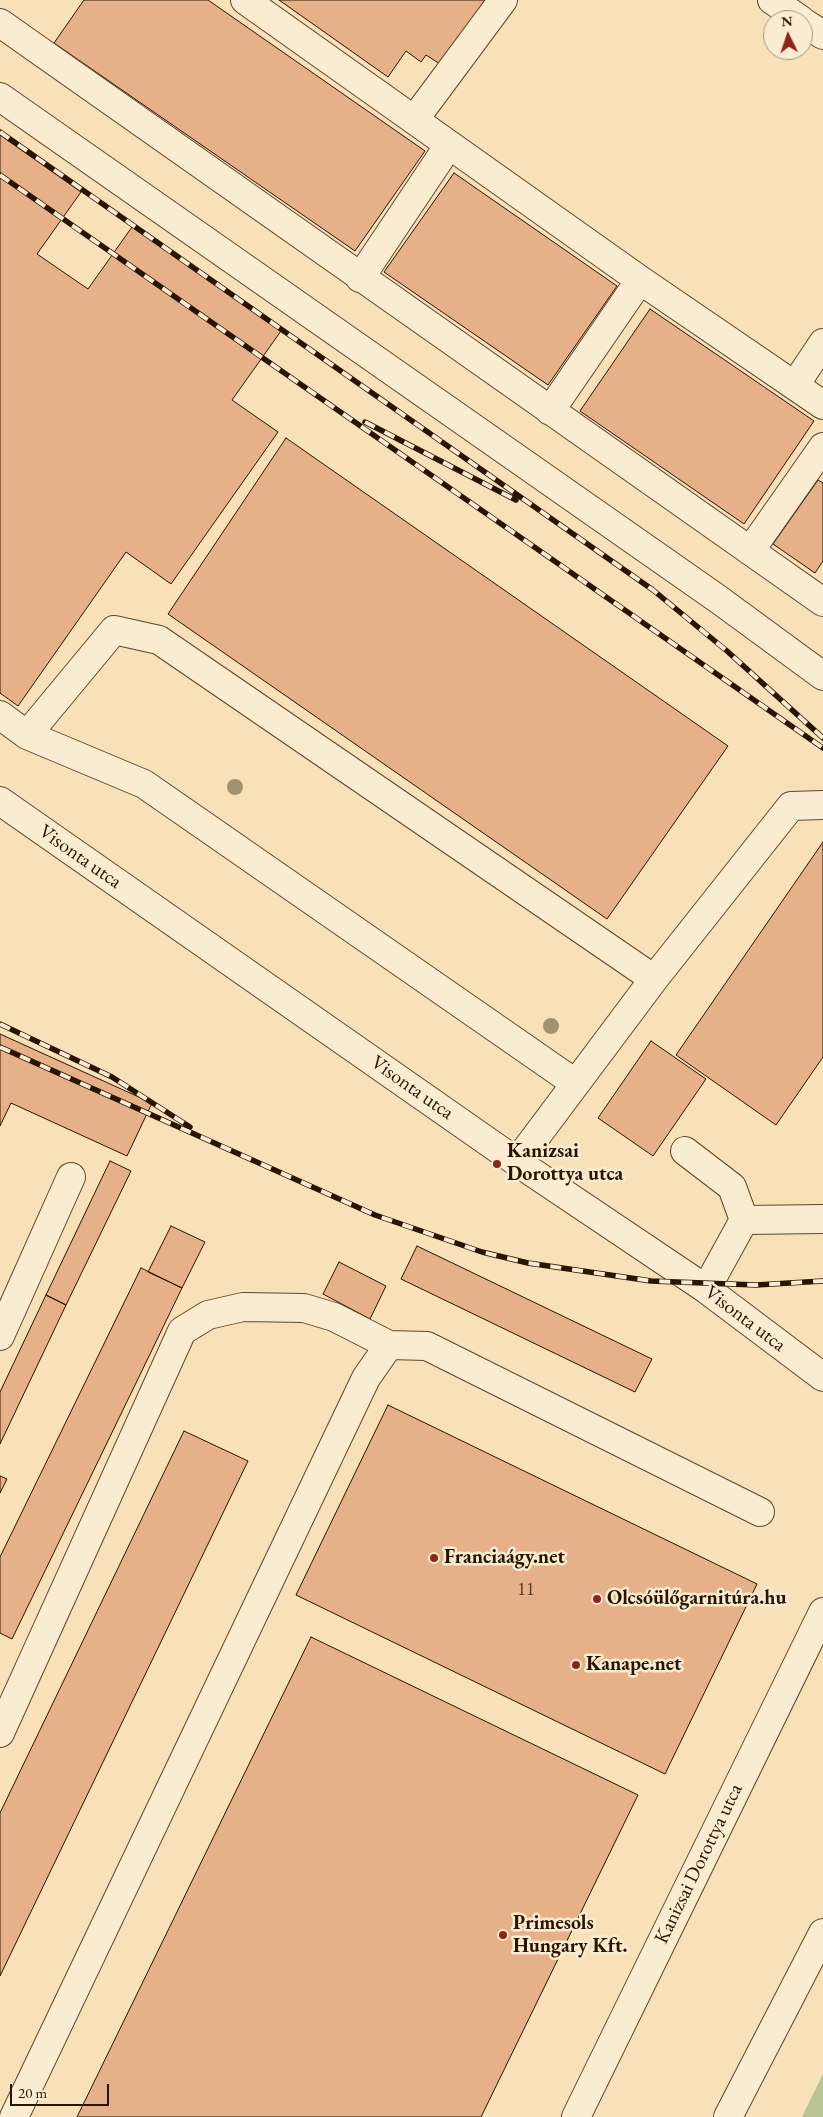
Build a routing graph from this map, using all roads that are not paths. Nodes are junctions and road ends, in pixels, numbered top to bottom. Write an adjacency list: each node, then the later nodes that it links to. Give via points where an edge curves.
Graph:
1 (245, 0): 7 (street)
2 (502, 0): 7 (street)
3 (772, 0): 4 (street)
4 (786, 10)
5 (0, 23): 9 (street)
6 (0, 96): 18 (street, via 677,570)
7 (414, 120): 8 (street)
8 (449, 145): 9 (street); 10 (street)
9 (360, 278): 14 (street)
10 (640, 280): 12 (street); 14 (street)
11 (823, 343): 12 (street)
12 (795, 385): 13 (street)
13 (823, 404)
14 (550, 411): 16 (street)
15 (823, 447): 16 (street)
16 (750, 551): 17 (street)
17 (823, 602)
18 (823, 676)
19 (0, 715): 20 (street)
20 (27, 734): 23 (street, via 114,630 159,640); 24 (street, via 144,784)
21 (0, 801): 26 (street, Visonta utca)
22 (823, 805): 23 (street, via 791,806)
23 (654, 979): 24 (street)
24 (575, 1083): 26 (street)
25 (686, 1151): 29 (street, via 732,1187)
26 (517, 1162): 30 (street, Visonta utca)
27 (71, 1177): 31 (street)
28 (823, 1219): 29 (street)
29 (744, 1220): 30 (street)
30 (706, 1289): 33 (street, Visonta utca)
31 (0, 1336)
32 (389, 1345): 34 (street, via 427,1346); 36 (street, via 334,1317 304,1308 243,1307 208,1315 182,1331); 38 (street, via 366,1378)
33 (823, 1377)
34 (760, 1512)
35 (823, 1612): 39 (street, Kanizsai Dorottya utca)
36 (0, 1733)
37 (823, 1933): 40 (street)
38 (14, 2117)
39 (576, 2117)
40 (728, 2117)

